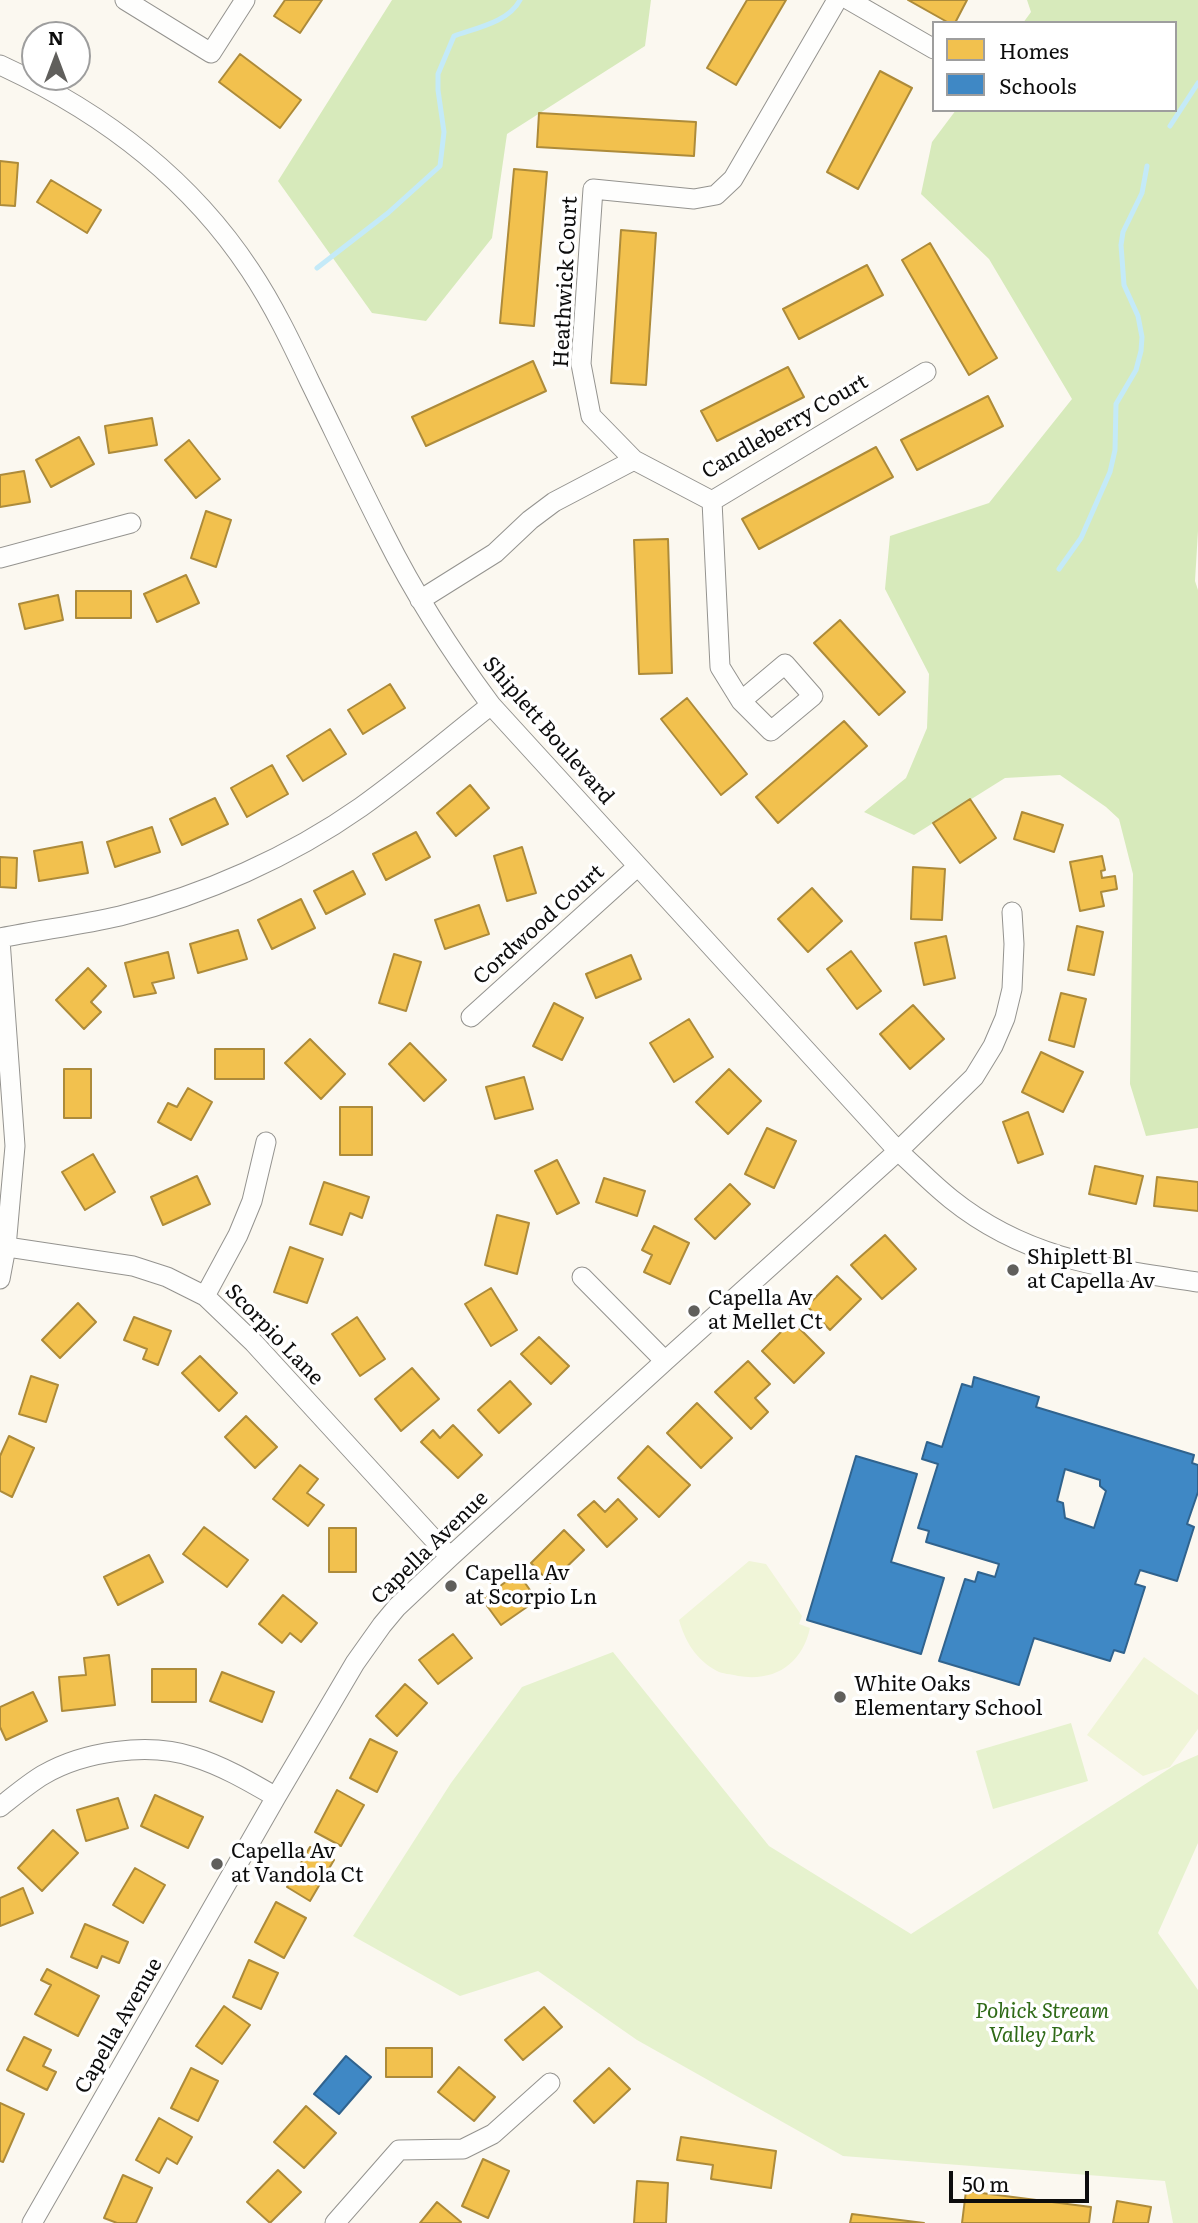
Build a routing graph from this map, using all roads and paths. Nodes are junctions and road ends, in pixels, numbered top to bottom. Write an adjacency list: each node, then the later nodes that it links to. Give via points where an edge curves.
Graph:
1 (125, 0): 2 (street, via 211,53)
2 (246, 0)
3 (837, 0): 8 (street, Heathwick Court, via 733,179 716,195 694,199 593,188 581,364 591,416)
4 (849, 0): 5 (street)
5 (932, 48)
6 (0, 65): 12 (street, Shiplett Boulevard, via 104,122 165,171 216,224 279,318)
7 (926, 372): 9 (street, Candleberry Court)
8 (634, 460): 9 (street, Candleberry Court); 12 (street, via 554,502 495,553)
9 (712, 501): 13 (street, via 720,667)
10 (131, 523): 11 (street)
11 (0, 558)
12 (420, 600): 14 (street, Shiplett Boulevard)
13 (741, 701)
14 (491, 705): 15 (street, Shiplett Boulevard); 17 (street, via 361,807 253,868 120,916)
15 (638, 866): 18 (street, Cordwood Court); 20 (street, Shiplett Boulevard)
16 (1012, 912): 20 (street, Capella Avenue, via 1012,989 993,1046 974,1077)
17 (0, 939): 21 (street, via 15,1146)
18 (471, 1017)
19 (267, 1142): 25 (street, via 252,1201)
20 (898, 1151): 24 (street, Shiplett Boulevard, via 952,1199 1033,1247 1107,1269); 26 (street, Capella Avenue)
21 (3, 1247): 23 (street); 25 (street, Scorpio Lane, via 133,1266)
22 (582, 1277): 26 (street)
23 (0, 1279)
24 (1198, 1282)
25 (205, 1296): 27 (street, Scorpio Lane, via 254,1343)
26 (664, 1361): 27 (street, Capella Avenue)
27 (450, 1557): 28 (street, Capella Avenue, via 382,1625)
28 (276, 1797): 29 (street, via 224,1768 152,1749 97,1754 44,1774); 31 (street, Capella Avenue)
29 (0, 1807)
30 (550, 2083): 32 (street, via 493,2134 463,2149 399,2150)
31 (32, 2223)
32 (335, 2223)

